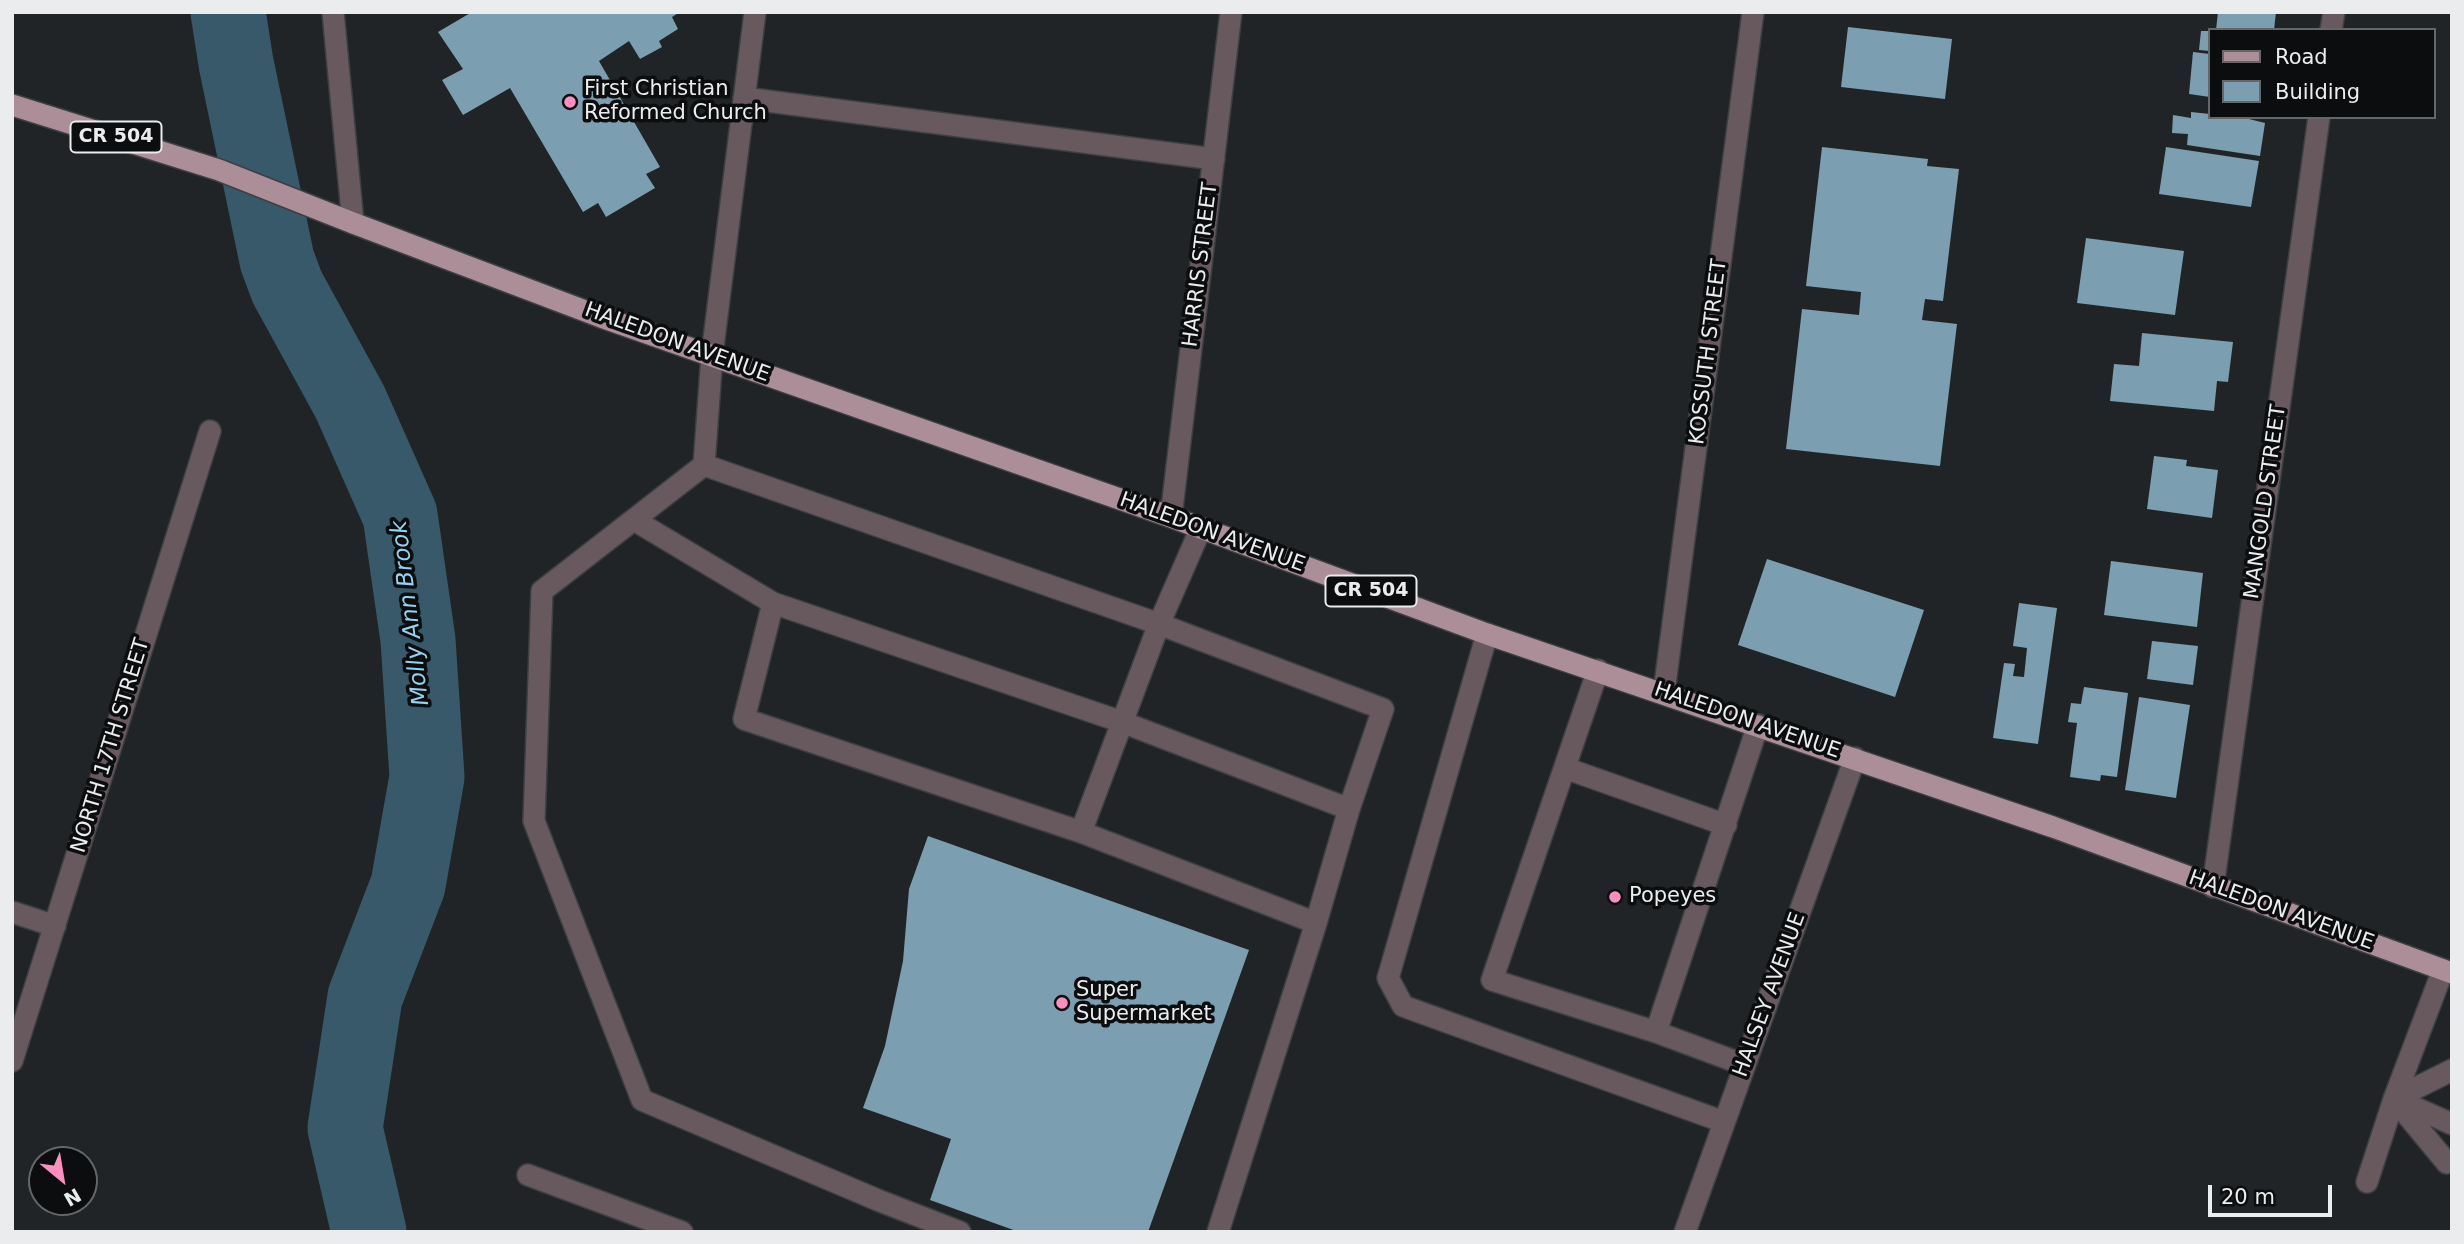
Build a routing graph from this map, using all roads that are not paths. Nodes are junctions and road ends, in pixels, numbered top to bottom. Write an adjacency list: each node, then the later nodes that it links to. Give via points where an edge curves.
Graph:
1 (333, 12): 9 (street)
2 (755, 12): 5 (street)
3 (1231, 12): 8 (street, HARRIS STREET)
4 (1753, 12): 20 (street, KOSSUTH STREET)
5 (744, 98): 8 (street); 10 (street)
6 (12, 105): 9 (main road, HALEDON AVENUE / CR 504, via 219,170)
7 (2319, 119): 28 (street, MANGOLD STREET)
8 (1214, 159): 13 (street, HARRIS STREET)
9 (353, 223): 10 (main road, HALEDON AVENUE / CR 504)
10 (712, 355): 12 (street); 13 (main road, HALEDON AVENUE / CR 504)
11 (210, 431): 31 (street, NORTH 17TH STREET)
12 (704, 466): 14 (street); 17 (street)
13 (1171, 517): 15 (main road, HALEDON AVENUE / CR 504)
14 (634, 520): 16 (street); 45 (street, via 542,591 534,821 642,1100)
15 (1200, 528): 17 (street); 18 (main road, HALEDON AVENUE / CR 504)
16 (773, 603): 21 (street); 27 (street, via 744,719)
17 (1159, 624): 21 (street); 25 (street, via 1383,709)
18 (1487, 634): 19 (main road, HALEDON AVENUE / CR 504); 39 (street, via 1388,978 1403,1006)
19 (1598, 670): 20 (main road, HALEDON AVENUE / CR 504); 24 (street)
20 (1664, 692): 22 (main road, HALEDON AVENUE / CR 504)
21 (1122, 722): 25 (street); 27 (street)
22 (1758, 725): 23 (main road, HALEDON AVENUE / CR 504); 26 (street)
23 (1855, 758): 28 (main road, HALEDON AVENUE / CR 504); 35 (street, HALSEY AVENUE)
24 (1565, 768): 26 (street); 33 (street, via 1492,980)
25 (1349, 809): 30 (street)
26 (1726, 825): 33 (street)
27 (1081, 832): 30 (street)
28 (2213, 887): 32 (main road, HALEDON AVENUE / CR 504)
29 (12, 912): 31 (street)
30 (1316, 923): 46 (street)
31 (55, 926): 34 (street, NORTH 17TH STREET)
32 (2447, 971): 38 (street)
33 (1656, 1032): 35 (street)
34 (12, 1061)
35 (1745, 1065): 39 (street, HALSEY AVENUE)
36 (2452, 1070): 38 (street)
37 (2452, 1088): 38 (street)
38 (2394, 1099): 40 (street); 41 (street); 43 (street)
39 (1724, 1122): 47 (street, HALSEY AVENUE)
40 (2452, 1124)
41 (2447, 1163)
42 (528, 1175): 44 (street)
43 (2367, 1182)
44 (682, 1232)
45 (960, 1232)
46 (1218, 1232)
47 (1685, 1232)

